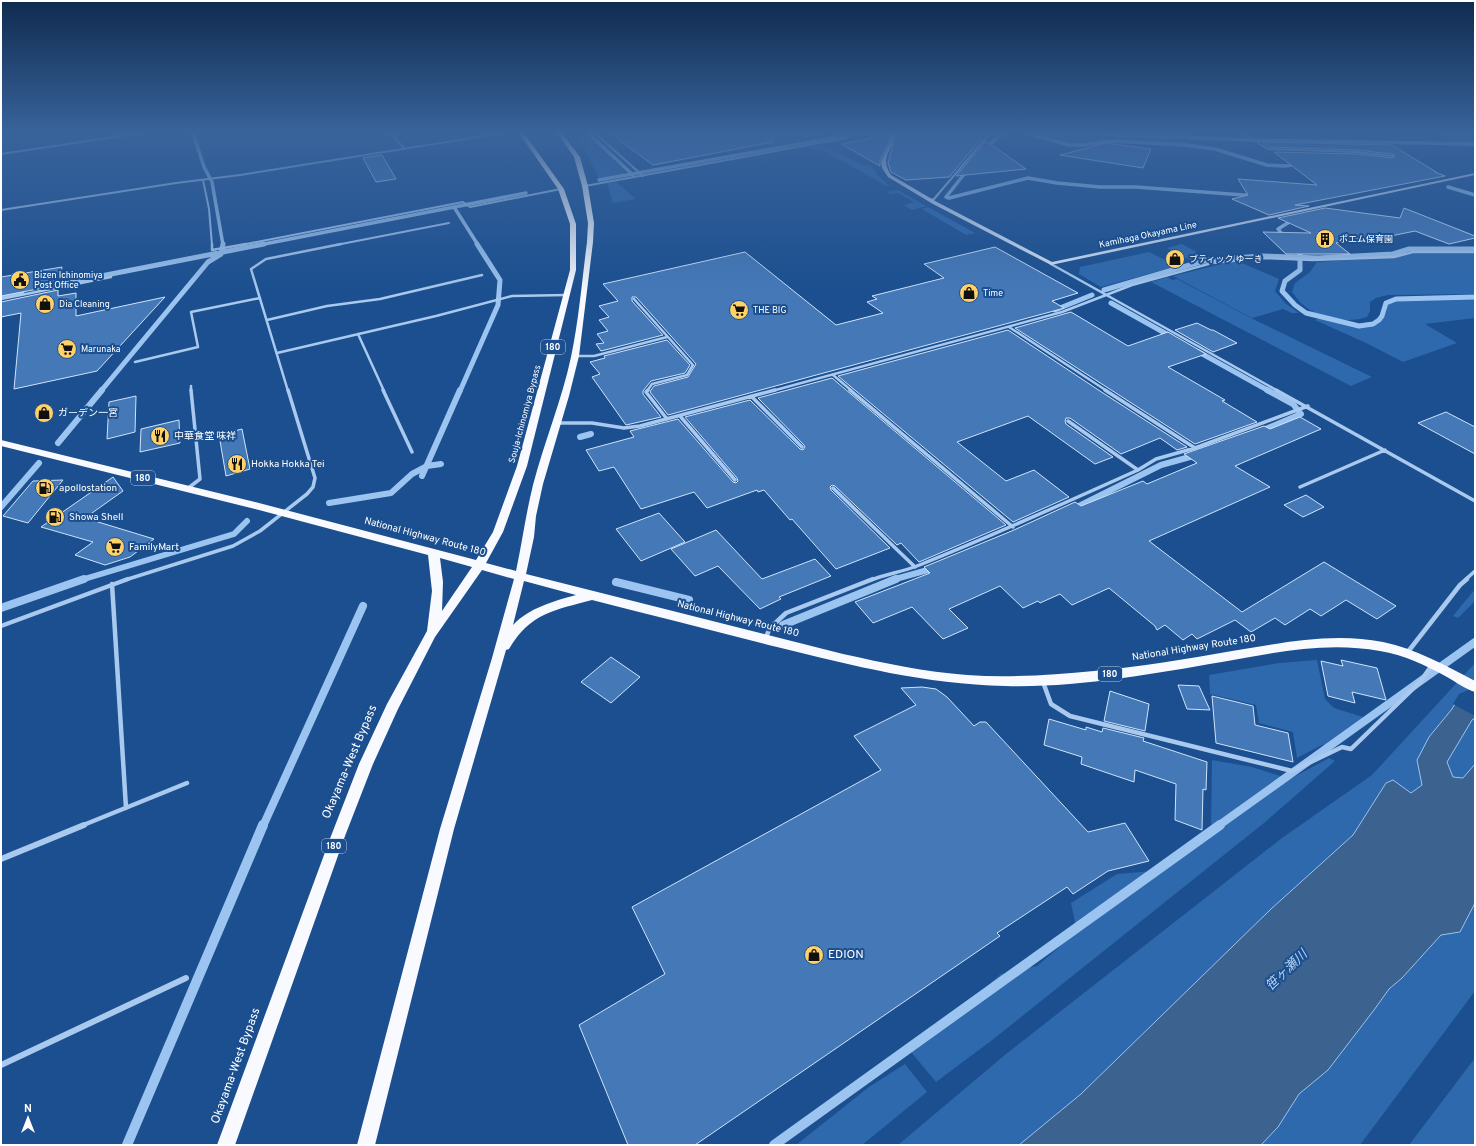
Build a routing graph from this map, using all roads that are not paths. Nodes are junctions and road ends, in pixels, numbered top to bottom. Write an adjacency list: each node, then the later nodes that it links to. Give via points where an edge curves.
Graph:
1 (159, 186): 10 (street)
2 (204, 186): 8 (street, via 212,250 463,202 470,207)
3 (559, 186): 8 (highway, Souja-Ichinomiya Bypass / 180)
4 (585, 186): 26 (highway, 180, via 591,223 590,242)
5 (907, 186): 9 (main road)
6 (945, 186): 9 (street, via 934,200)
7 (1416, 186): 13 (main road, Kamihaga Okayama Line)
8 (561, 189): 16 (highway, Souja-Ichinomiya Bypass / 180, via 573,224 573,270)
9 (930, 200): 13 (main road)
10 (1, 210)
11 (449, 222): 18 (street, via 266,259 251,269)
12 (1475, 252): 17 (street, via 1413,252 1394,257 1305,260 1264,258 1212,263 1132,285)
13 (1051, 264): 17 (street)
14 (482, 275): 21 (street, via 380,299 327,306)
15 (111, 277): 19 (street)
16 (567, 295): 23 (street, via 512,296); 50 (highway, Souja-Ichinomiya Bypass / 180, via 522,466 500,528)
17 (1106, 295): 22 (street, via 1062,312); 31 (street)
18 (260, 298): 21 (street); 27 (street, via 191,312 198,347)
19 (1, 299)
20 (634, 299): 24 (street)
21 (267, 320): 25 (street)
22 (1009, 327): 28 (street); 38 (street)
23 (358, 334): 25 (street); 40 (street)
24 (667, 337): 26 (street, via 594,356); 33 (street, via 693,365 687,375 652,384 646,392)
25 (276, 353): 47 (street, via 315,478 310,491)
26 (575, 356): 35 (highway, 180)
27 (135, 362)
28 (833, 375): 30 (street); 48 (street)
29 (191, 386): 45 (street, via 200,478)
30 (751, 396): 32 (street); 37 (street)
31 (1308, 406): 38 (street); 39 (street)
32 (680, 416): 33 (street); 42 (street)
33 (667, 419): 35 (street, via 624,428 592,423)
34 (1068, 421): 41 (street)
35 (556, 423): 53 (highway, 180, via 538,484 531,516 530,537)
36 (1, 443): 45 (highway, National Highway Route 180 / 180)
37 (802, 447)
38 (1195, 448): 41 (street, via 1156,459)
39 (1385, 450): 43 (street); 46 (street)
40 (412, 452)
41 (1138, 470): 48 (street)
42 (735, 480)
43 (1300, 486)
44 (833, 488): 51 (street)
45 (186, 490): 47 (highway, National Highway Route 180 / 180)
46 (1475, 501)
47 (285, 513): 49 (highway, National Highway Route 180 / 180); 54 (street, via 260,531 232,546)
48 (1013, 527): 51 (street)
49 (433, 552): 50 (highway, National Highway Route 180 / 180); 57 (highway, via 439,585 438,608)
50 (479, 565): 53 (highway, National Highway Route 180 / 180); 57 (highway, Okayama-West Bypass / 180)
51 (915, 567): 58 (street, via 886,574 786,614 770,628)
52 (1475, 571): 59 (street, via 1460,585)
53 (520, 576): 55 (highway, National Highway Route 180 / 180); 60 (highway, 180)
54 (112, 584): 56 (street); 65 (street)
55 (591, 596): 58 (highway, National Highway Route 180 / 180); 60 (highway, via 531,617 515,630)
56 (1, 626)
57 (431, 634): 69 (highway, Okayama-West Bypass / 180, via 366,764)
58 (764, 639): 62 (highway, National Highway Route 180 / 180, via 865,664 922,674 967,680)
59 (1407, 653): 61 (highway, National Highway Route 180 / 180); 62 (highway, National Highway Route 180 / 180, via 1375,645 1307,643 1115,674)
60 (498, 658): 70 (highway, 180, via 446,829)
61 (1432, 665): 62 (street, via 1420,682 1351,749 1342,747 1292,771 1070,716 1051,704); 63 (highway, National Highway Route 180 / 180)
62 (1042, 679)
63 (1475, 687)
64 (187, 783): 65 (street)
65 (126, 808): 66 (street)
66 (1, 859)
67 (186, 978): 68 (street)
68 (1, 1065)
69 (226, 1145)
70 (366, 1145)

